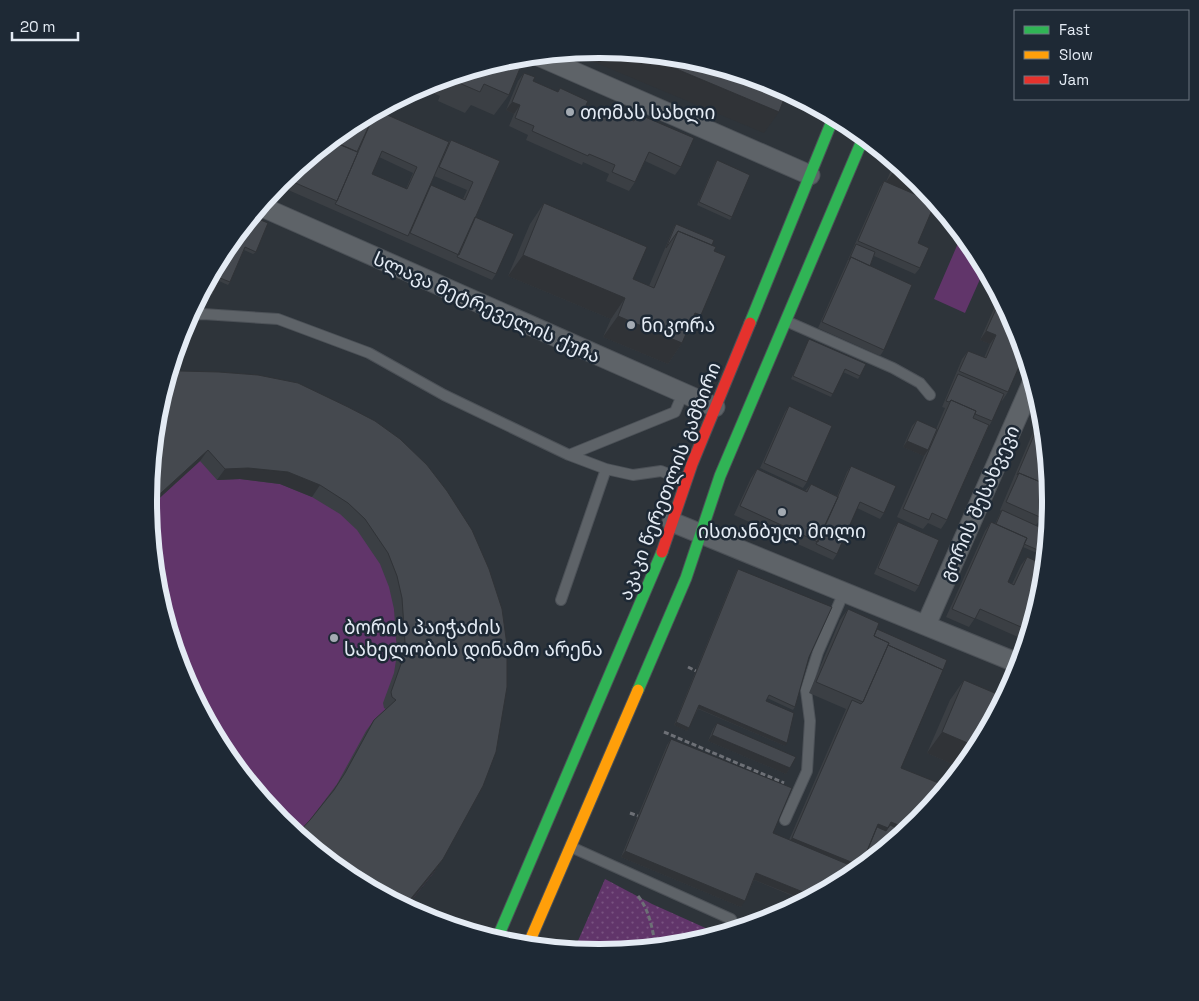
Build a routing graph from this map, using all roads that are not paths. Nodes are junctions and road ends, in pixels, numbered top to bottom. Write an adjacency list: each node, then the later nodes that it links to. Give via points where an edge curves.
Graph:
1 (548, 60): 4 (street)
2 (831, 123): 4 (main road, აკაკი წერეთლის გამზირი)
3 (861, 143): 7 (main road)
4 (810, 175): 11 (main road, აკაკი წერეთლის გამზირი)
5 (266, 208): 9 (street, სლავა მეტრეველის ქუჩა)
6 (198, 314): 12 (lane, via 278,319 369,353 444,395)
7 (785, 321): 10 (lane, via 893,368 920,383); 16 (main road, via 720,476)
8 (1028, 392): 19 (street, გორის შესახვევი)
9 (683, 394): 11 (street, სლავა მეტრეველის ქუჩა); 12 (lane, via 675,412)
10 (930, 395)
11 (715, 407): 14 (main road, აკაკი წერეთლის გამზირი)
12 (569, 454): 13 (lane)
13 (606, 469): 14 (lane, via 633,475 661,471); 18 (lane)
14 (686, 481): 15 (main road, აკაკი წერეთლის გამზირი)
15 (672, 522): 16 (street); 24 (main road, აკაკი წერეთლის გამზირი, via 654,574)
16 (701, 534): 17 (street); 22 (main road, via 686,578)
17 (844, 592): 19 (street); 21 (lane, via 818,652 806,690 810,721 807,771)
18 (561, 600)
19 (926, 625): 20 (street)
20 (1012, 661)
21 (785, 820)
22 (571, 846): 23 (lane, via 731,918); 25 (main road)
23 (733, 923)
24 (500, 932)
25 (531, 938)

